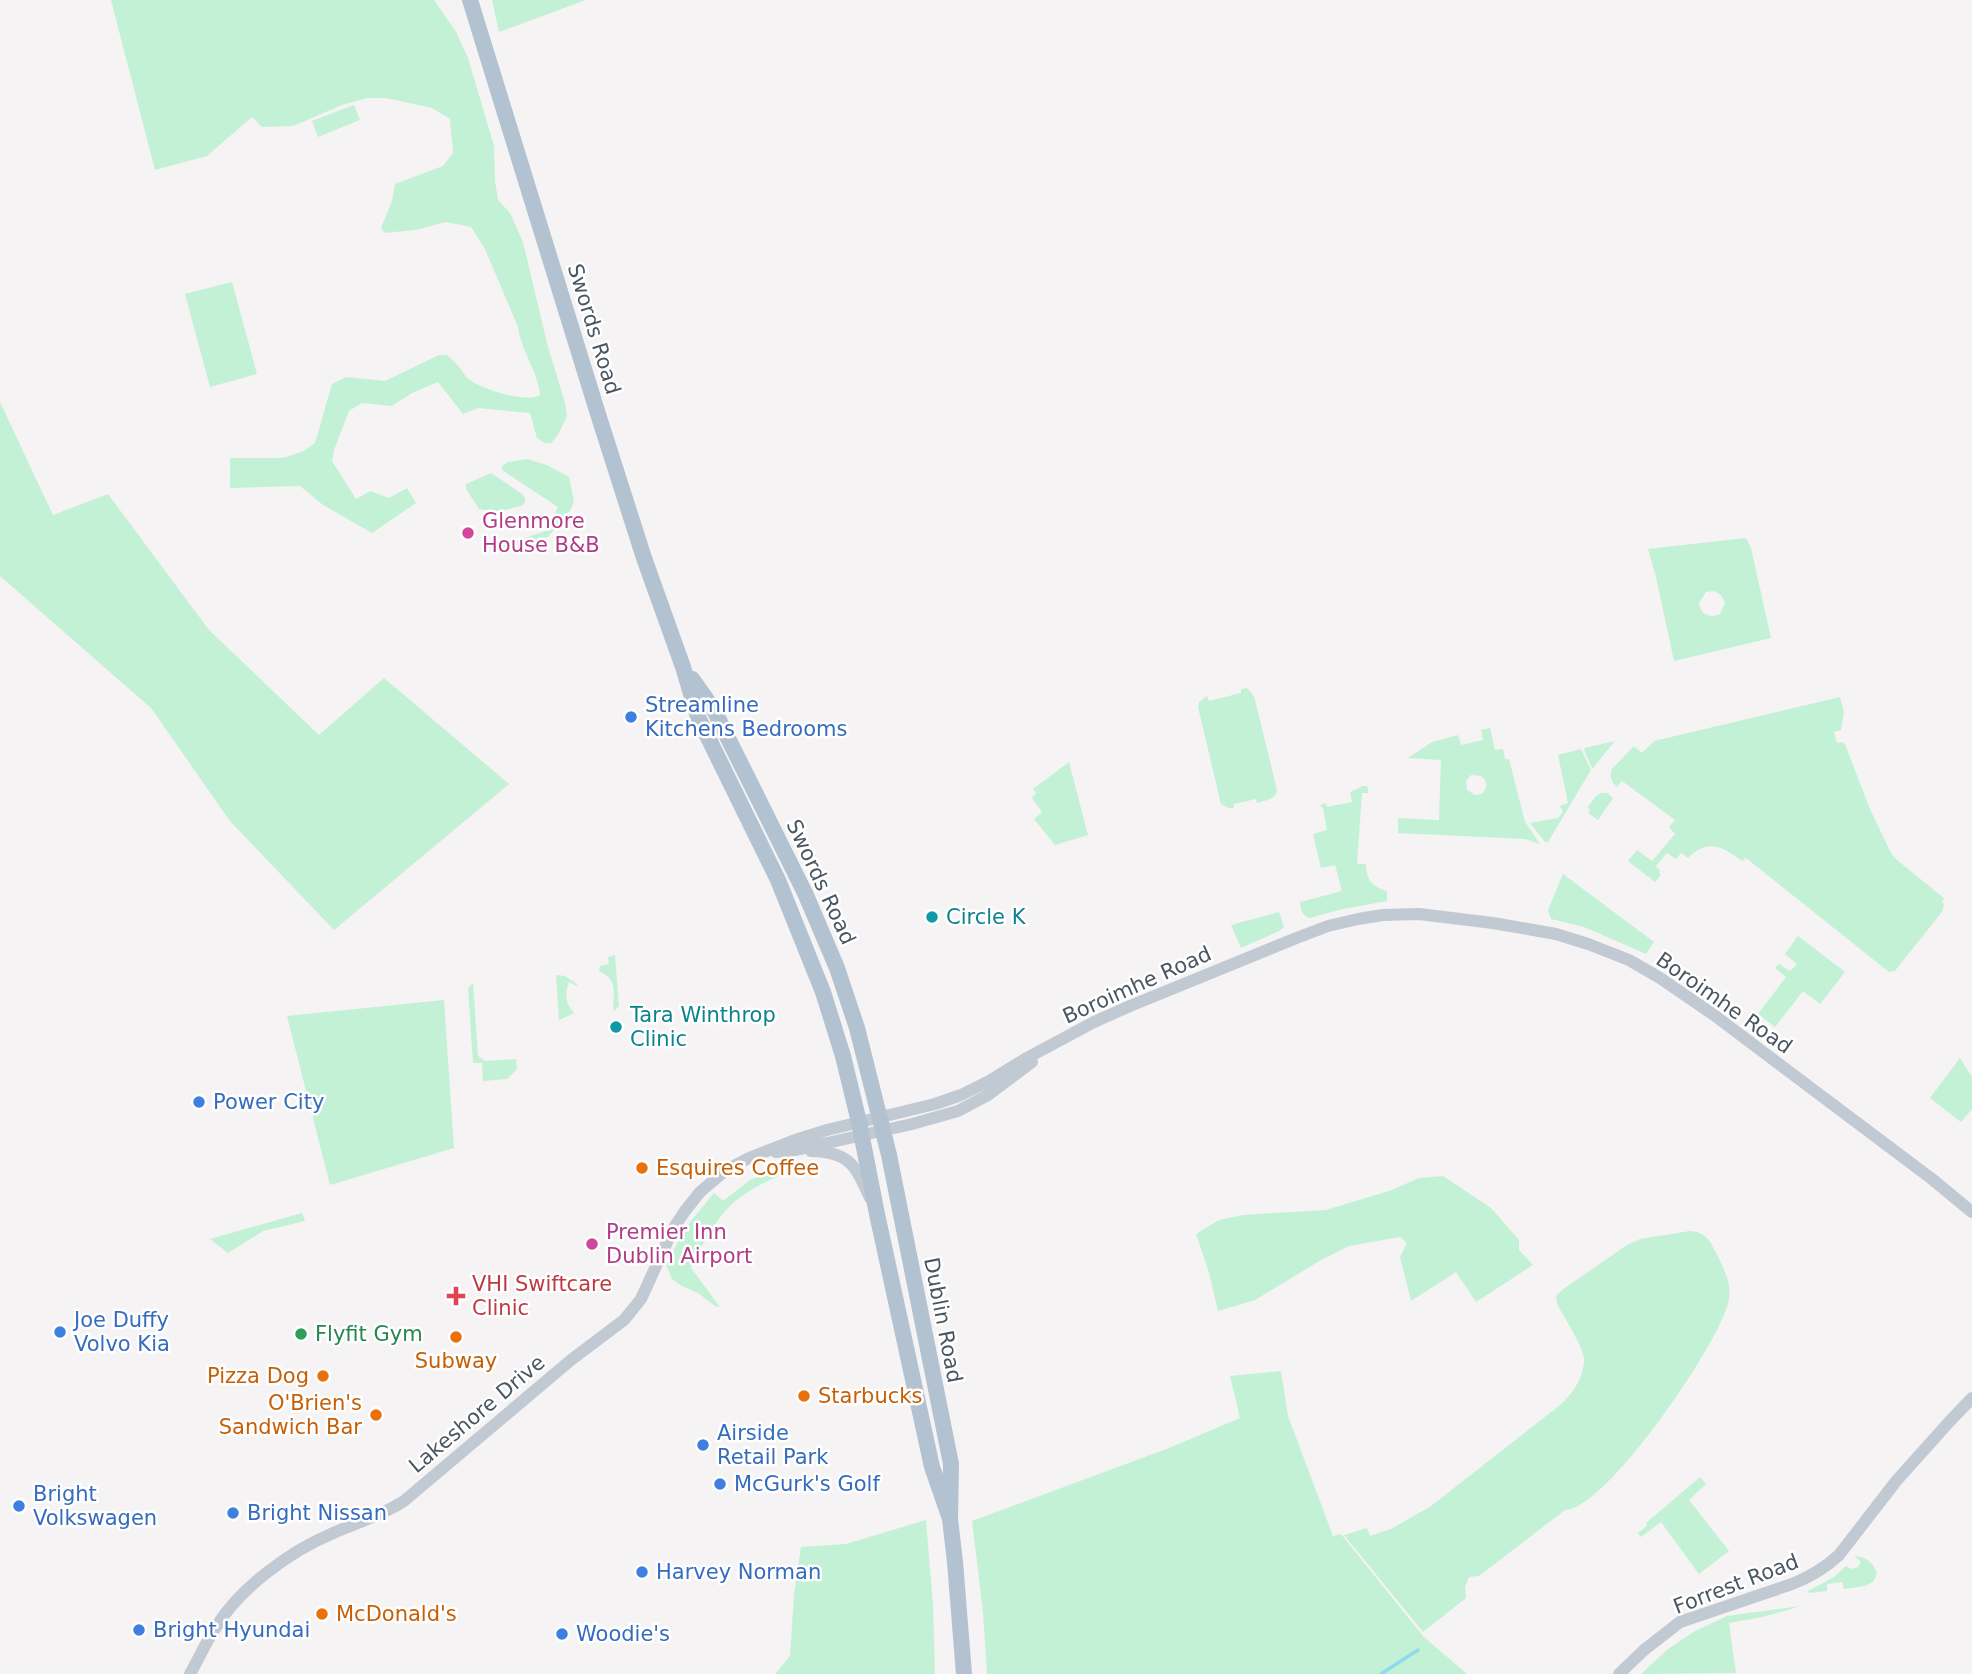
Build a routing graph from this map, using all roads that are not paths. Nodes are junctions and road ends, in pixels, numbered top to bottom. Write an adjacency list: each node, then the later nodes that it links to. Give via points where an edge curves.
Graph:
1 (471, 0): 2 (main road, Swords Road, via 602,427)
2 (683, 667): 3 (main road, Swords Road, via 714,710 824,935 854,1018); 4 (main road, Swords Road, via 698,717 778,880 814,966)
3 (882, 1124): 4 (street, Lakeshore Drive); 7 (street, Boroimhe Road, via 939,1117 974,1103 1061,1039 1298,937 1358,919 1419,914 1556,934 1629,960 1690,998); 10 (main road, Dublin Road, via 951,1464)
4 (861, 1128): 5 (street, Lakeshore Drive); 6 (street, Lakeshore Drive, via 794,1140); 8 (main road, Dublin Road)
5 (796, 1150): 6 (street, Lakeshore Drive); 8 (street, via 845,1158 857,1171)
6 (761, 1154): 11 (street, Lakeshore Drive, via 726,1170 692,1201 673,1229 641,1299 624,1320 404,1501 310,1544 255,1583 216,1626)
7 (1972, 1212)
8 (877, 1214): 10 (main road, Dublin Road, via 932,1468)
9 (1972, 1398): 13 (street, Forrest Road, via 1830,1563 1792,1584 1680,1622)
10 (950, 1519): 12 (main road, Dublin Road)
11 (190, 1674)
12 (964, 1674)
13 (1619, 1674)

